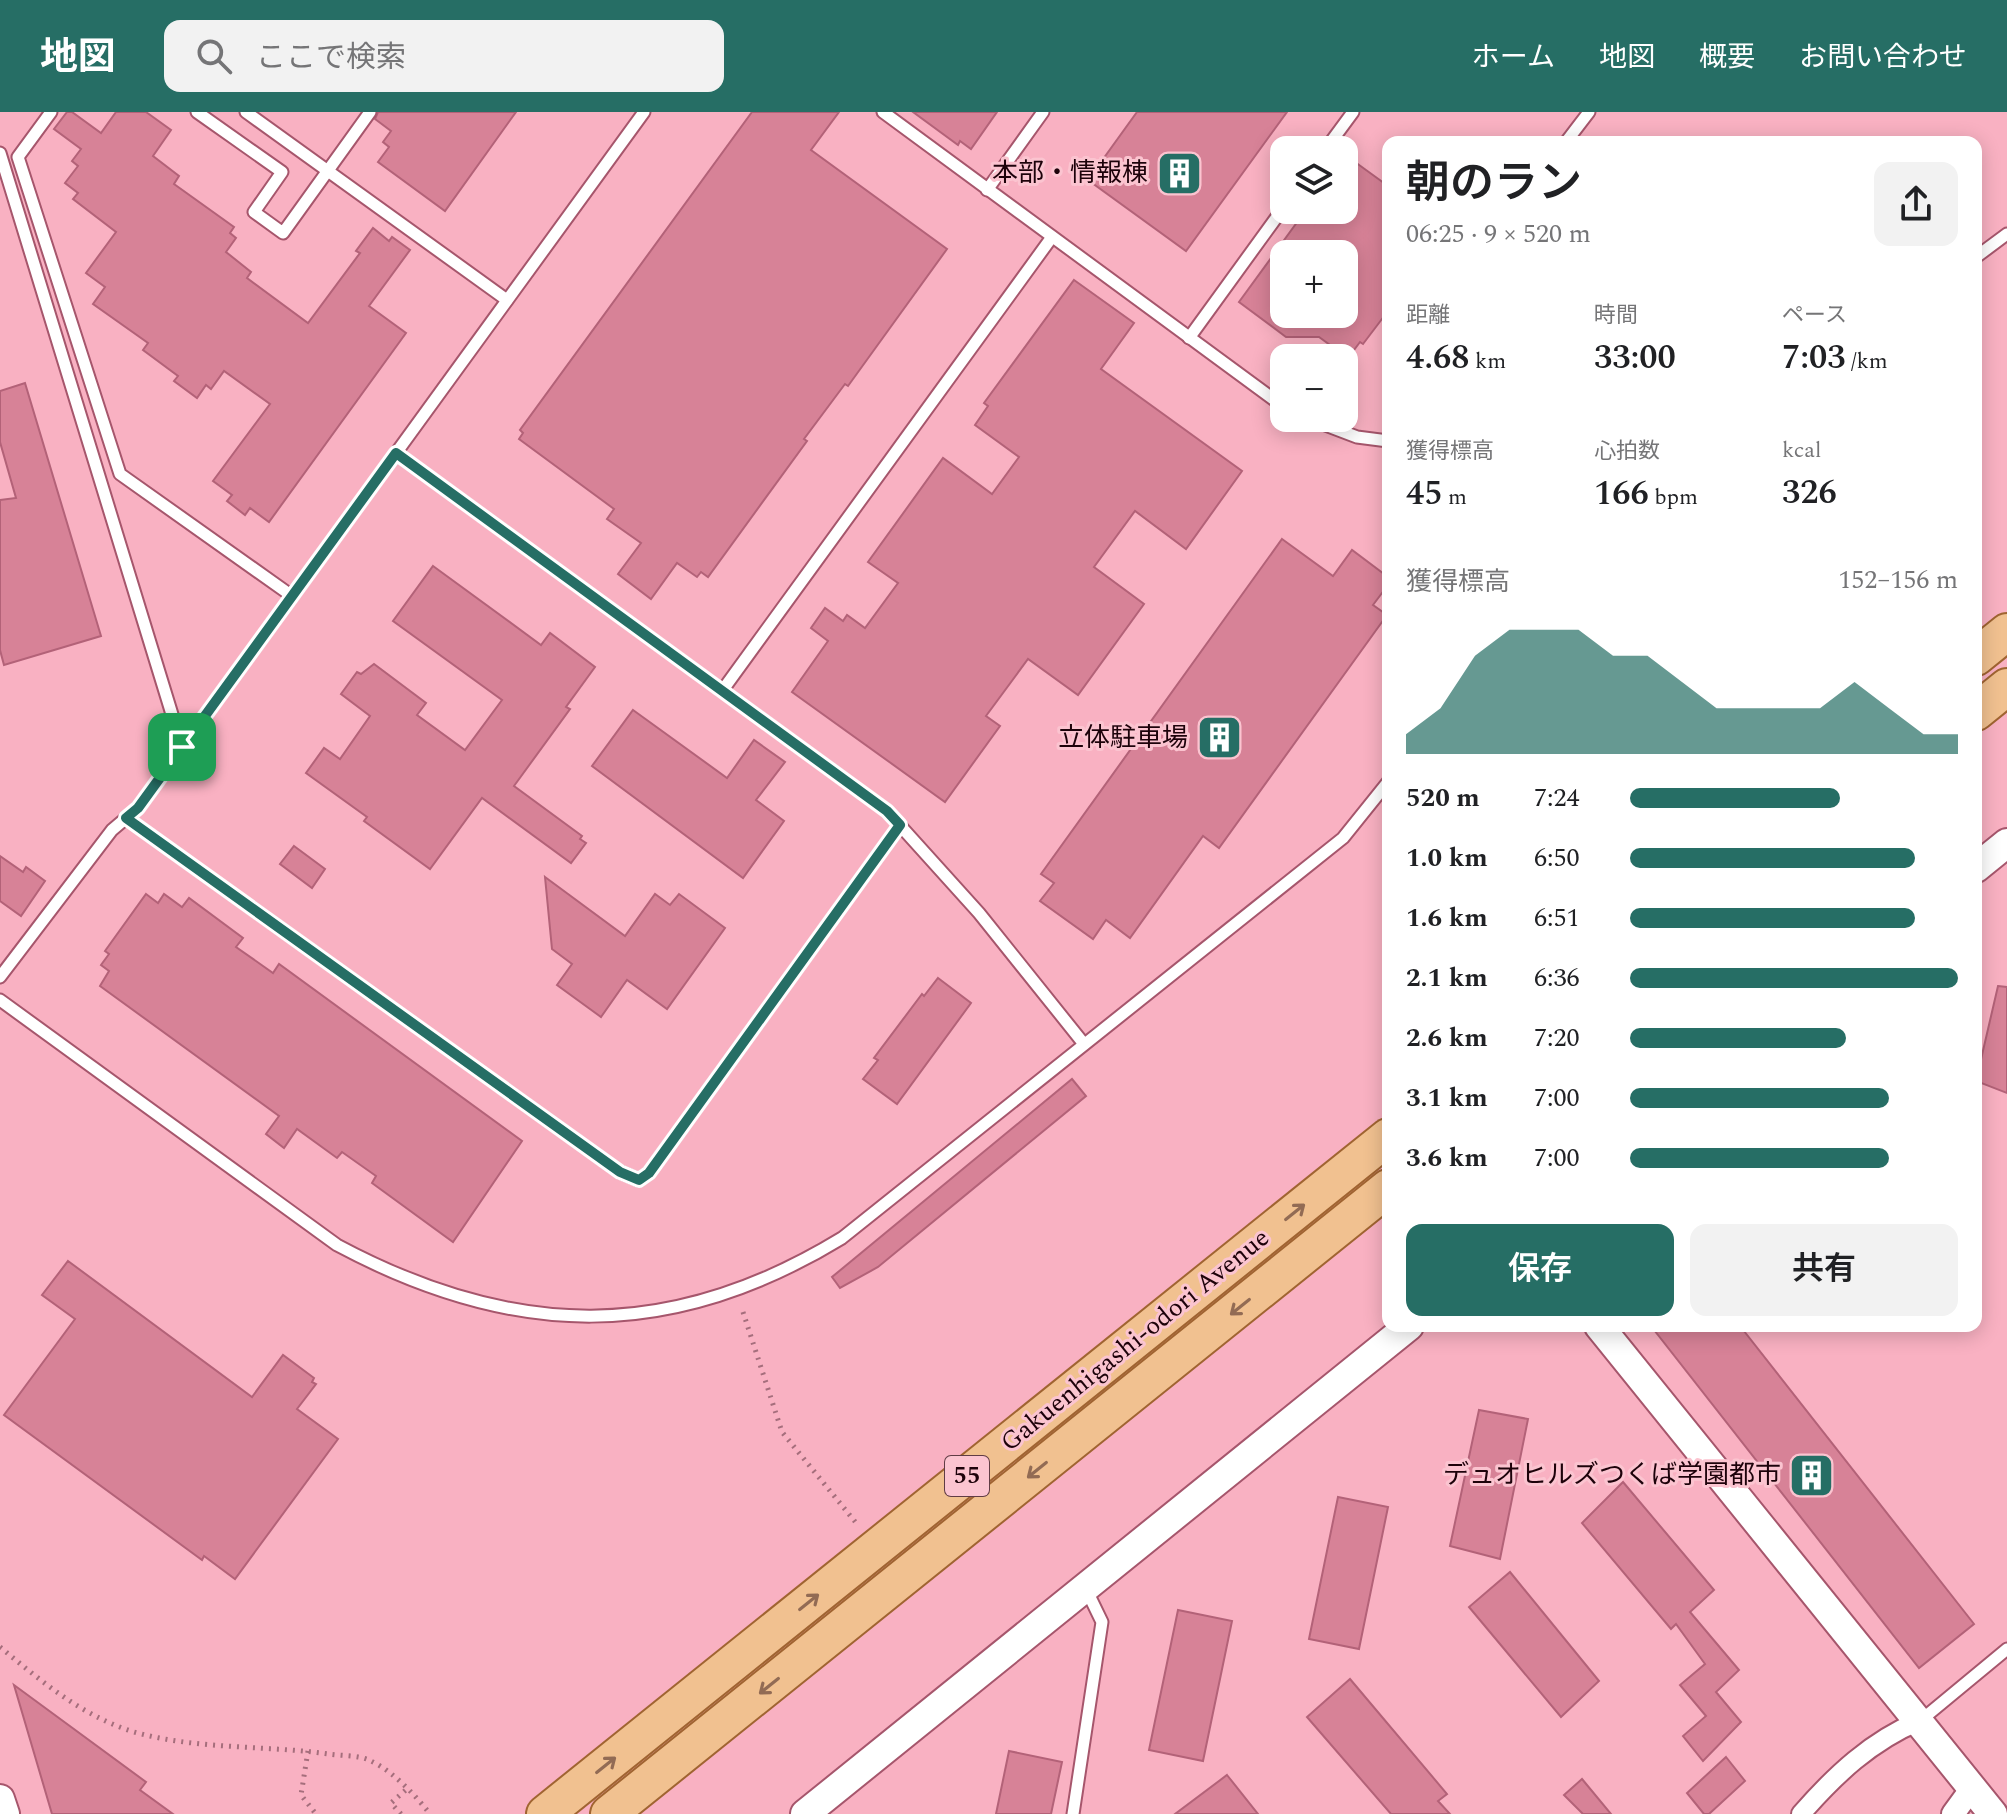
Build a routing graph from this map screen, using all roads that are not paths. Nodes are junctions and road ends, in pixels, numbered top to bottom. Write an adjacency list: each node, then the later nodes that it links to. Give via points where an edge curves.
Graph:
1 (51, 112): 25 (lane, via 18,157 120,474)
2 (197, 112): 13 (lane, via 282,172 254,212 283,233)
3 (246, 112): 13 (lane)
4 (370, 112): 13 (lane)
5 (644, 112): 19 (lane)
6 (883, 112): 14 (lane)
7 (1043, 112): 14 (lane)
8 (1353, 112): 10 (lane)
9 (1589, 112): 11 (lane)
10 (1335, 136)
11 (1571, 136)
12 (0, 153): 31 (lane)
13 (328, 171): 19 (lane)
14 (987, 190): 17 (lane)
15 (1272, 224): 20 (lane)
16 (2007, 234): 18 (lane)
17 (1052, 237): 20 (lane); 29 (lane)
18 (1982, 253)
19 (507, 300): 24 (lane)
20 (1189, 338): 21 (lane)
21 (1270, 397)
22 (1344, 432): 23 (lane)
23 (1382, 440)
24 (396, 453): 25 (lane); 29 (lane)
25 (292, 596): 31 (lane)
26 (2007, 632): 27 (main road)
27 (1982, 652)
28 (2007, 687): 30 (main road)
29 (722, 691): 34 (lane)
30 (1982, 707)
31 (182, 747): 33 (lane)
32 (1382, 789): 39 (lane, via 1343,838)
33 (126, 818): 34 (lane, via 620,1172 639,1180); 37 (lane)
34 (900, 825): 39 (lane)
35 (2007, 843): 36 (street)
36 (1982, 863)
37 (0, 977)
38 (0, 1000): 39 (lane, via 337,1245 426,1287 508,1310 548,1315 671,1309 715,1299 804,1262 864,1221)
39 (1084, 1044)
40 (1382, 1142): 50 (main road, Gakuenhigashi-odori Avenue / 55, one-way to 40)
41 (1382, 1193): 51 (main road, Gakuenhigashi-odori Avenue / 55, one-way to 51)
42 (1402, 1332): 44 (street)
43 (1604, 1332): 46 (street)
44 (1085, 1586): 52 (street); 53 (lane, via 1102,1622)
45 (2007, 1649): 46 (lane)
46 (1919, 1721): 47 (street); 54 (street, via 1888,1734 1832,1778)
47 (1972, 1788): 55 (street); 56 (street)
48 (0, 1799): 49 (street)
49 (5, 1814)
50 (545, 1814)
51 (609, 1814)
52 (805, 1814)
53 (1073, 1814)
54 (1801, 1814)
55 (1953, 1814)
56 (1993, 1814)

